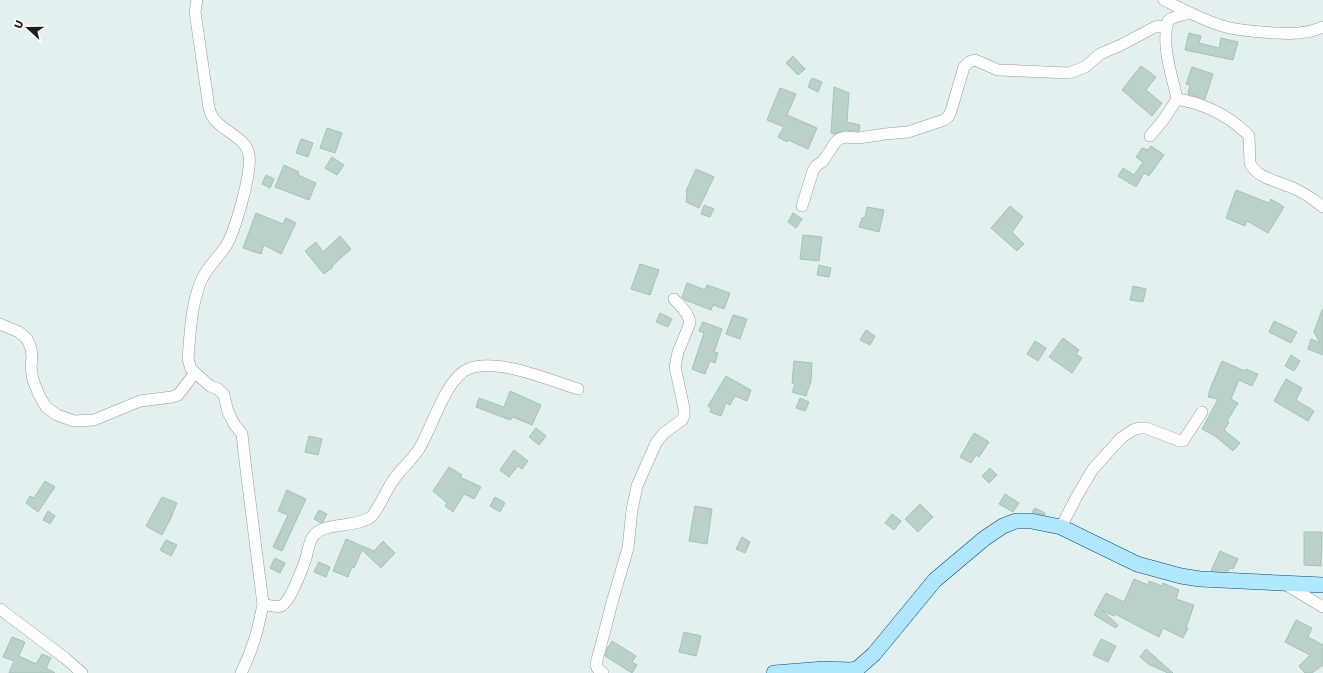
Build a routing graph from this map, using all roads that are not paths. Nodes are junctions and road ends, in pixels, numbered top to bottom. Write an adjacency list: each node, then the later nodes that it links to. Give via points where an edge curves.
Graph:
1 (197, 0): 12 (street, via 195,12 209,108 217,123 245,146 250,163 244,196 230,238 207,269 196,298 188,359)
2 (1164, 0): 3 (street)
3 (1189, 13): 4 (street, via 1169,20); 5 (street, via 1225,27 1258,32 1297,33)
4 (1166, 27): 6 (street, via 1167,54); 8 (street, via 1155,27 1100,54 1085,67 1069,73 998,70 974,60 969,62 964,67 952,106 944,120 908,132 839,139 816,166)
5 (1323, 27)
6 (1177, 99): 7 (street); 9 (street, via 1209,108 1227,118 1249,136 1250,163 1257,173 1297,189)
7 (1150, 136)
8 (802, 206)
9 (1323, 207)
10 (674, 300): 23 (street, via 684,310 690,323 678,352 675,367 684,416 658,439 637,486 628,548 596,664)
11 (0, 324): 12 (street, via 19,332 27,339 31,348 34,380 46,407 57,415 74,421 94,420 140,401 178,395)
12 (195, 373): 18 (street, via 222,393 228,412 242,434)
13 (578, 389): 18 (street, via 522,371 496,366 468,369 460,374 443,399 419,449 392,482 372,516 367,520 317,532 311,539 303,565 284,604 277,607)
14 (1202, 412): 15 (street, via 1183,441 1146,428 1133,430 1121,438 1093,469)
15 (1060, 527): 16 (street, via 1125,559 1162,572 1200,579); 24 (street, via 1031,521 1016,521 985,538 935,580 874,654 857,669)
16 (1284, 584): 17 (street); 19 (street)
17 (1323, 585)
18 (262, 604): 22 (street, via 259,627)
19 (1323, 607)
20 (0, 609): 21 (street)
21 (82, 673)
22 (241, 673)
23 (603, 673)
24 (774, 673)

